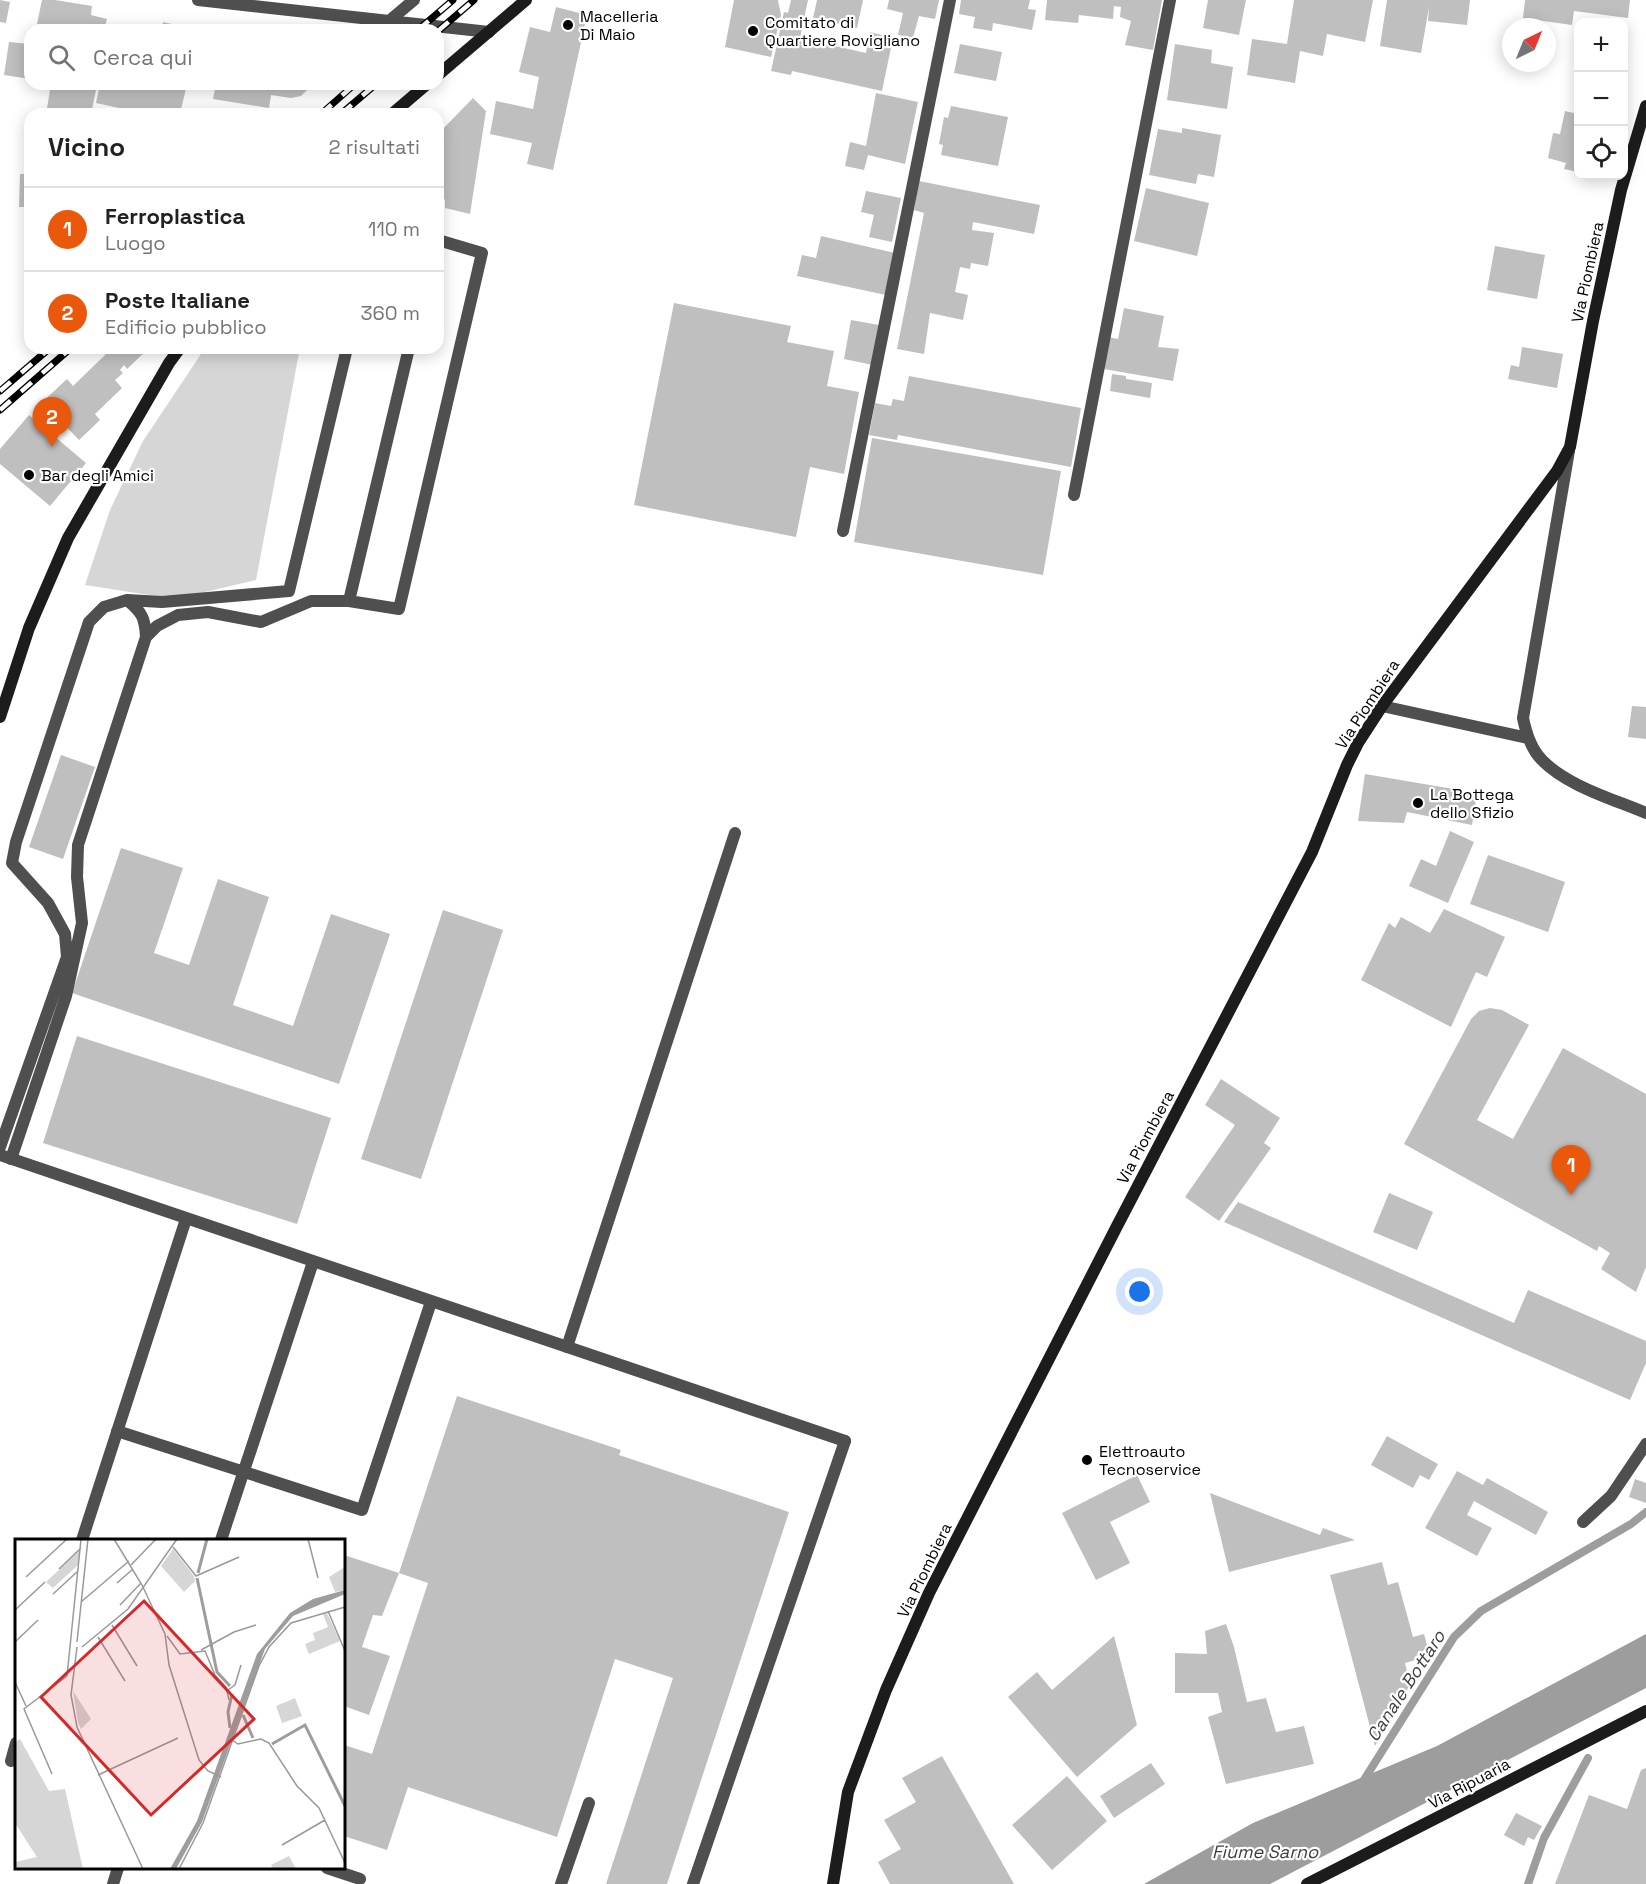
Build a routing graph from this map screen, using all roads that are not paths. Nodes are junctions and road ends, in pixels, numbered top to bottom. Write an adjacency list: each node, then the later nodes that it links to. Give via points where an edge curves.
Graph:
1 (198, 0): 6 (street)
2 (414, 0): 6 (street)
3 (526, 0): 9 (street)
4 (950, 0): 20 (street)
5 (1170, 0): 19 (street)
6 (389, 21): 7 (street)
7 (416, 24)
8 (444, 27): 9 (street)
9 (489, 32): 10 (street)
10 (444, 70)
11 (420, 90): 13 (street)
12 (1646, 106): 18 (street, Via Piombiera, via 1621,190)
13 (400, 108)
14 (444, 242): 22 (street, via 482,253 399,609)
15 (176, 354): 25 (street, via 68,538 29,628)
16 (346, 354): 21 (street, via 289,591 162,602)
17 (408, 354): 22 (street)
18 (1570, 447): 24 (street, Via Piombiera, via 1557,471); 26 (street, Via Piombiera, via 1522,718)
19 (1074, 495)
20 (843, 531)
21 (127, 600): 23 (street, via 140,610 146,623); 29 (street, via 104,607 89,622 16,842 12,863 48,903 65,934 67,957)
22 (349, 601): 23 (street, via 311,600 261,622 208,612 178,615 157,626)
23 (146, 638): 30 (street, via 78,845 82,923 66,996)
24 (1382, 706): 26 (street); 51 (street, Via Piombiera, via 1354,750 1312,852 929,1593 886,1690 848,1792)
25 (0, 717)
26 (1528, 738): 27 (street, Via Piombiera, via 1540,759 1562,777)
27 (1646, 813)
28 (735, 833): 34 (street)
29 (0, 1147)
30 (6, 1157): 31 (street)
31 (186, 1219): 32 (street); 35 (street)
32 (313, 1262): 33 (street); 37 (street)
33 (431, 1302): 34 (street); 37 (street, via 362,1510)
34 (567, 1347): 50 (street, via 844,1441)
35 (117, 1431): 37 (street); 39 (street)
36 (1646, 1444): 38 (street, via 1611,1496)
37 (243, 1472): 40 (street)
38 (1582, 1522)
39 (82, 1539)
40 (221, 1539)
41 (1646, 1711): 52 (street, Via Ripuaria)
42 (15, 1745): 43 (street)
43 (9, 1760)
44 (589, 1803): 49 (street)
45 (118, 1869): 48 (street)
46 (330, 1869): 47 (street)
47 (360, 1879)
48 (113, 1884)
49 (561, 1884)
50 (693, 1884)
51 (833, 1884)
52 (1307, 1884)

